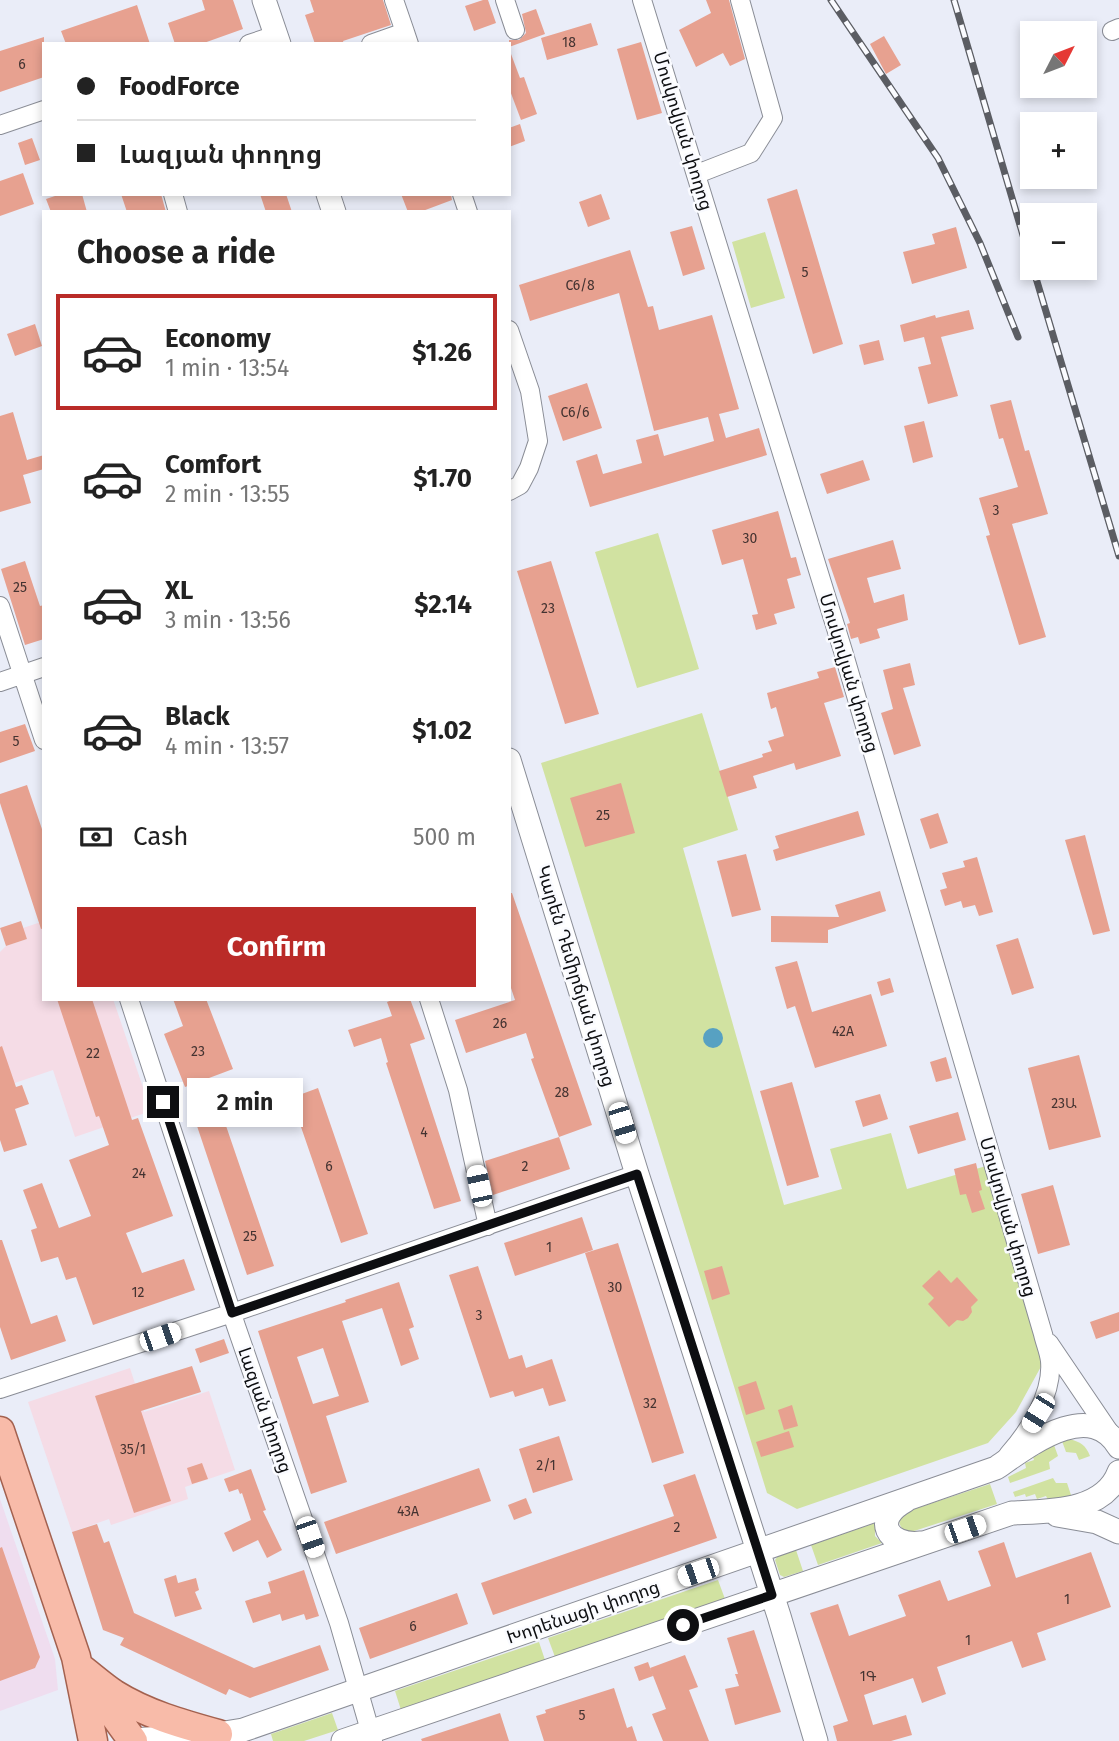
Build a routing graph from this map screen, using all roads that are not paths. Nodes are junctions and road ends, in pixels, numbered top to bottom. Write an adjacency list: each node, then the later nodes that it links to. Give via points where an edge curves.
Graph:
1 (264, 0): 8 (street)
2 (394, 0): 7 (street)
3 (505, 0): 6 (street)
4 (642, 0): 12 (street, Մոսկովյան փողոց)
5 (740, 0): 12 (street, via 773,118 751,153)
6 (515, 30)
7 (407, 38): 9 (street)
8 (277, 39)
9 (383, 42)
10 (42, 111): 11 (street)
11 (0, 125)
12 (697, 174): 26 (street, Մոսկովյան փողոց, via 843,651)
13 (511, 336): 14 (street, via 530,391 538,441 520,485)
14 (511, 490)
15 (0, 606): 17 (street)
16 (42, 668): 17 (street)
17 (22, 675): 18 (street); 19 (street)
18 (0, 682)
19 (42, 734)
20 (511, 766): 23 (street, Կարեն Դեմիրճյան փողոց)
21 (130, 1001): 25 (street, Լազյան փողոց)
22 (430, 1001): 24 (street, via 458,1090)
23 (637, 1174): 24 (street); 36 (street, Կարեն Դեմիրճյան փողոց)
24 (488, 1226): 25 (street)
25 (232, 1313): 27 (street); 39 (street, Լազյան փողոց)
26 (1045, 1342): 29 (street); 30 (street, via 1049,1377 1038,1413)
27 (0, 1389)
28 (0, 1431): 38 (main road)
29 (1116, 1443): 30 (street, Խորենացի փողոց, via 1105,1431 1073,1427 1031,1443)
30 (996, 1468): 32 (street, Խորենացի փողոց)
31 (1119, 1472): 33 (street, via 1090,1502 1066,1509)
32 (911, 1498): 35 (street, via 886,1517 888,1529 895,1540 906,1544); 36 (street, Խորենացի փողոց)
33 (1012, 1513): 34 (street, via 1069,1516); 35 (street)
34 (1119, 1532)
35 (927, 1542): 37 (street)
36 (758, 1551): 37 (street, Կարեն Դեմիրճյան փողոց); 39 (street, Խորենացի փողոց)
37 (772, 1595): 41 (street); 45 (street, Կարեն Դեմիրճյան փողոց)
38 (79, 1667): 40 (main road, via 140,1708); 42 (main road); 43 (main road)
39 (359, 1690): 40 (street, Խորենացի փողոց, via 243,1730); 41 (street, Լազյան փողոց)
40 (218, 1734): 43 (street, Խորենացի փողոց)
41 (372, 1736): 44 (street)
42 (93, 1741)
43 (125, 1741)
44 (344, 1741)
45 (816, 1741)

